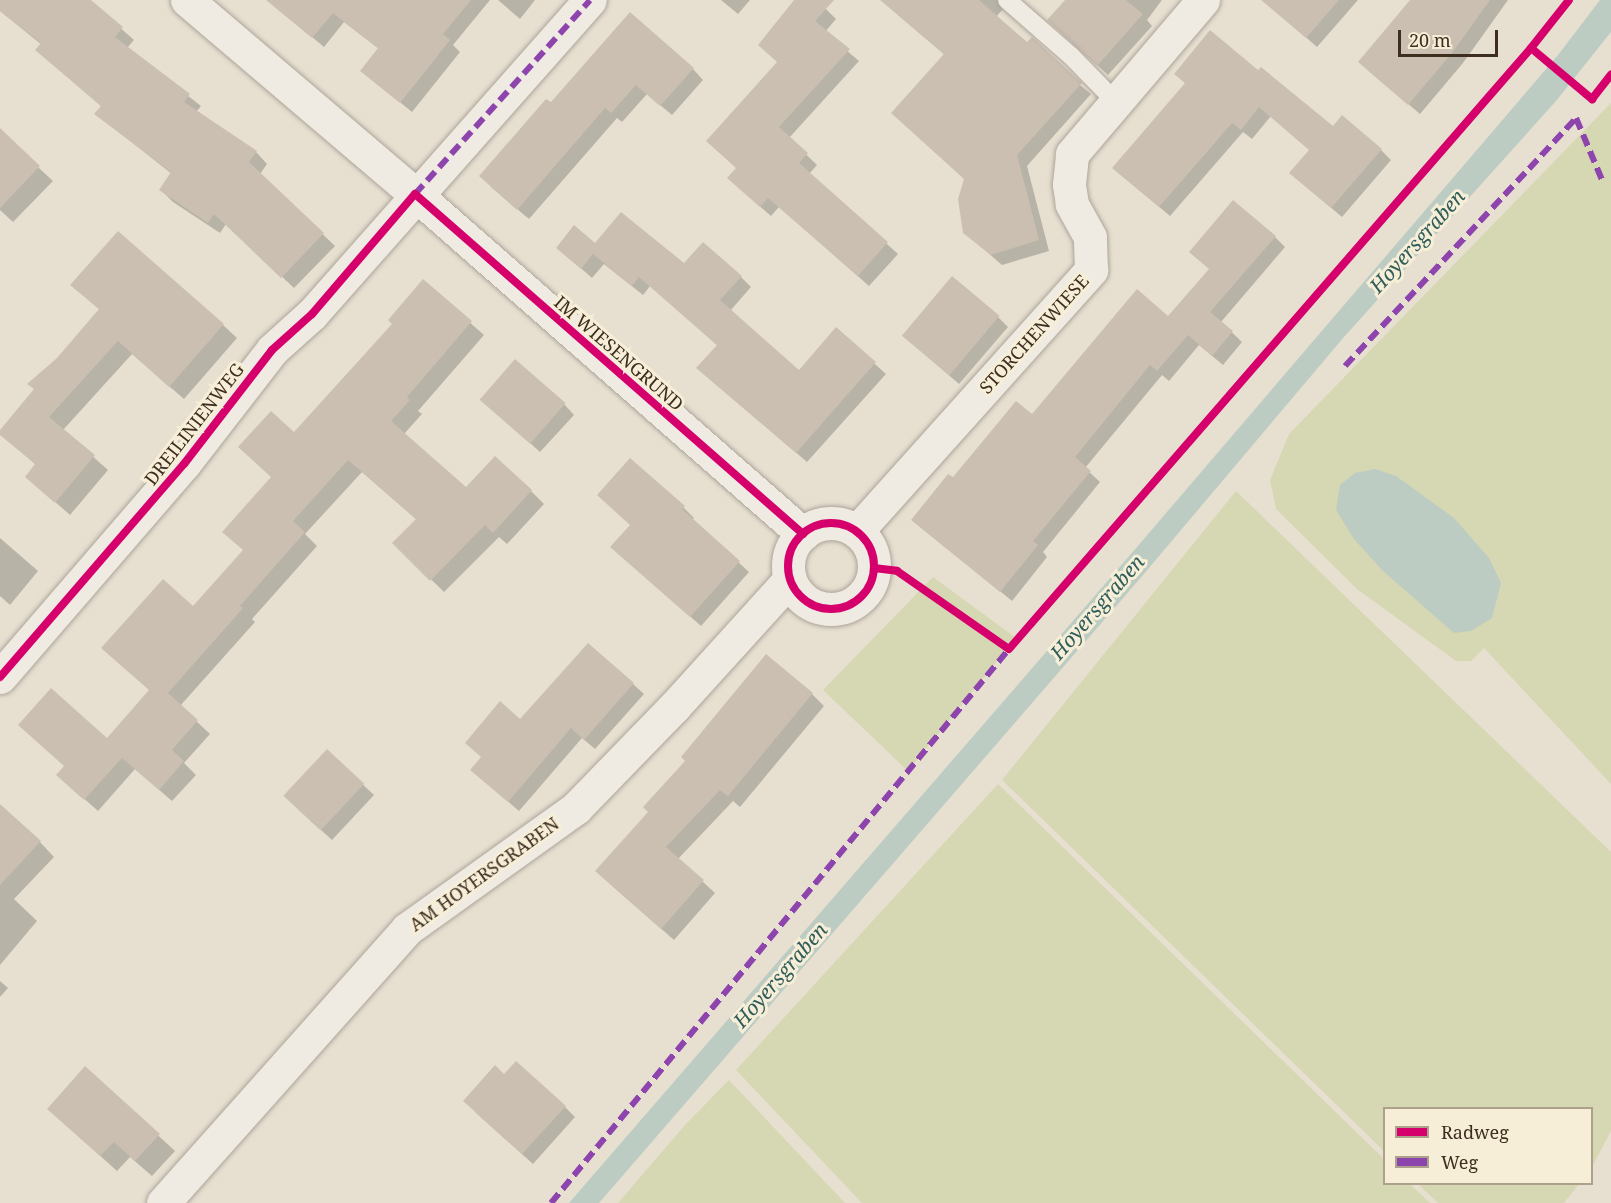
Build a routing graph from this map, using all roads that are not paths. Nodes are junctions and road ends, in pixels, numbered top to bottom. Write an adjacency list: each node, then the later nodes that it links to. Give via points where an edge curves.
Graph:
1 (186, 0): 6 (street, IM WIESENGRUND)
2 (590, 0): 6 (street, DREILINIENWEG)
3 (1007, 0): 5 (lane)
4 (1203, 0): 5 (street, STORCHENWIESE)
5 (1116, 102): 7 (street, STORCHENWIESE, via 1072,154 1072,204 1090,237 1091,270)
6 (415, 194): 8 (street, IM WIESENGRUND); 10 (street, DREILINIENWEG, via 312,314 272,350 184,464)
7 (857, 531): 8 (street, via 824,523); 9 (street, via 870,547 874,568 870,585 855,603 837,609 815,606 796,592)
8 (802, 534): 9 (street, via 788,558)
9 (789, 580): 11 (street, AM HOYERSGRABEN, via 674,707 576,807 407,929)
10 (0, 677)
11 (163, 1203)

